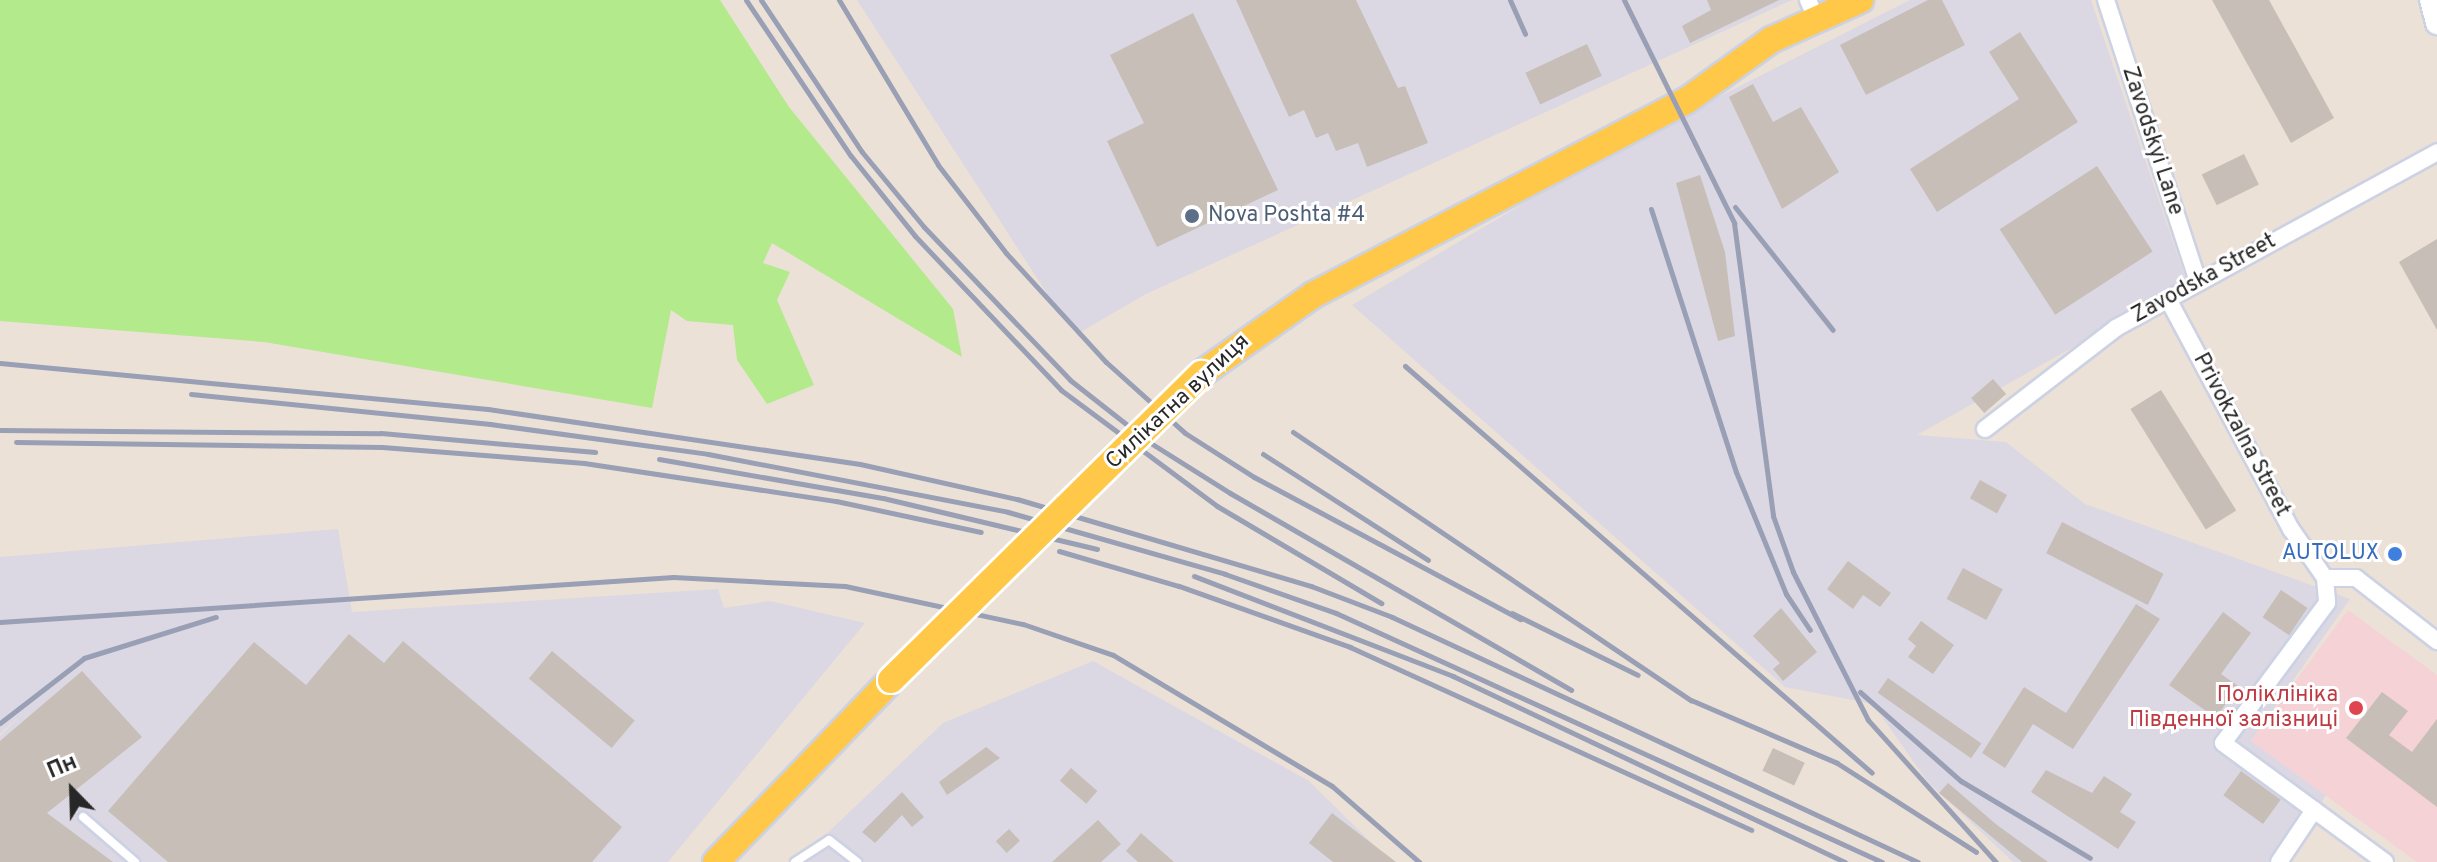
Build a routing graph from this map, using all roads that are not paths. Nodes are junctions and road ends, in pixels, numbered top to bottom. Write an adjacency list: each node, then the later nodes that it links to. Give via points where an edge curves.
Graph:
1 (1860, 0): 4 (main road, Силікатна вулиця)
2 (2106, 0): 7 (street, Zavodskyi Lane)
3 (2431, 0): 5 (main road)
4 (1812, 10): 15 (main road, Силікатна вулиця, bridge, via 1683,103 1313,295 1201,374 891,680)
5 (2437, 23)
6 (2437, 152): 7 (street, Zavodska Street)
7 (2198, 282): 8 (street, Zavodska Street)
8 (2168, 299): 9 (street, Zavodska Street, via 2116,328); 10 (street, Privokzalna Street, via 2291,529)
9 (1985, 429)
10 (2325, 578): 11 (street, via 2356,578); 12 (street, via 2327,603 2223,743)
11 (2437, 641)
12 (2314, 810): 18 (street); 19 (street)
13 (83, 817): 14 (lane)
14 (135, 862)
15 (716, 862)
16 (795, 862): 17 (lane, via 829,840)
17 (857, 862)
18 (2279, 862)
19 (2385, 862)

